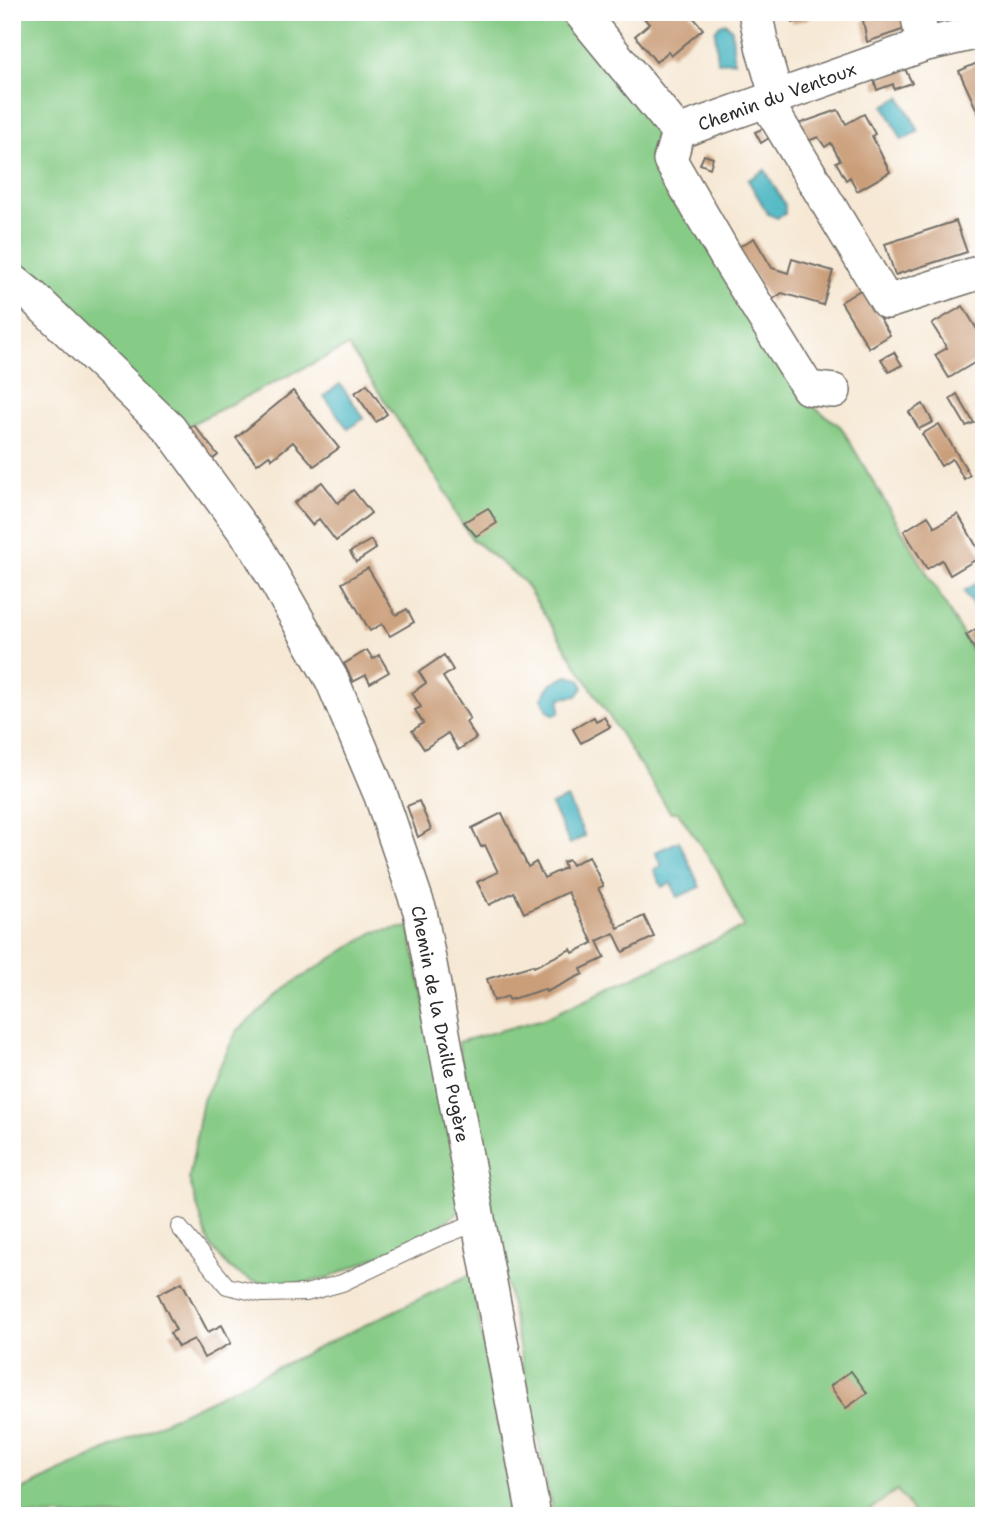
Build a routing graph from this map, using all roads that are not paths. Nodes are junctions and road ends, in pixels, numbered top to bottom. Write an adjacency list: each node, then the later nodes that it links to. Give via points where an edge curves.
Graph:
1 (580, 12): 7 (street, Chemin du Ventoux)
2 (755, 12): 6 (street)
3 (917, 12): 5 (street)
4 (984, 31): 5 (street, Chemin du Ventoux)
5 (923, 45): 6 (street, Chemin du Ventoux)
6 (771, 99): 7 (street, Chemin du Ventoux); 8 (street, via 887,302)
7 (678, 132): 10 (street, via 670,160 727,258 807,388)
8 (984, 271)
9 (12, 280): 11 (street, Chemin de la Draille Pugère, via 170,429 258,550 332,680 381,796 420,911)
10 (834, 391)
11 (479, 1222): 12 (lane, via 342,1283 306,1293 262,1294 227,1286); 13 (street, Chemin de la Draille Pugère)
12 (179, 1227)
13 (534, 1516)

